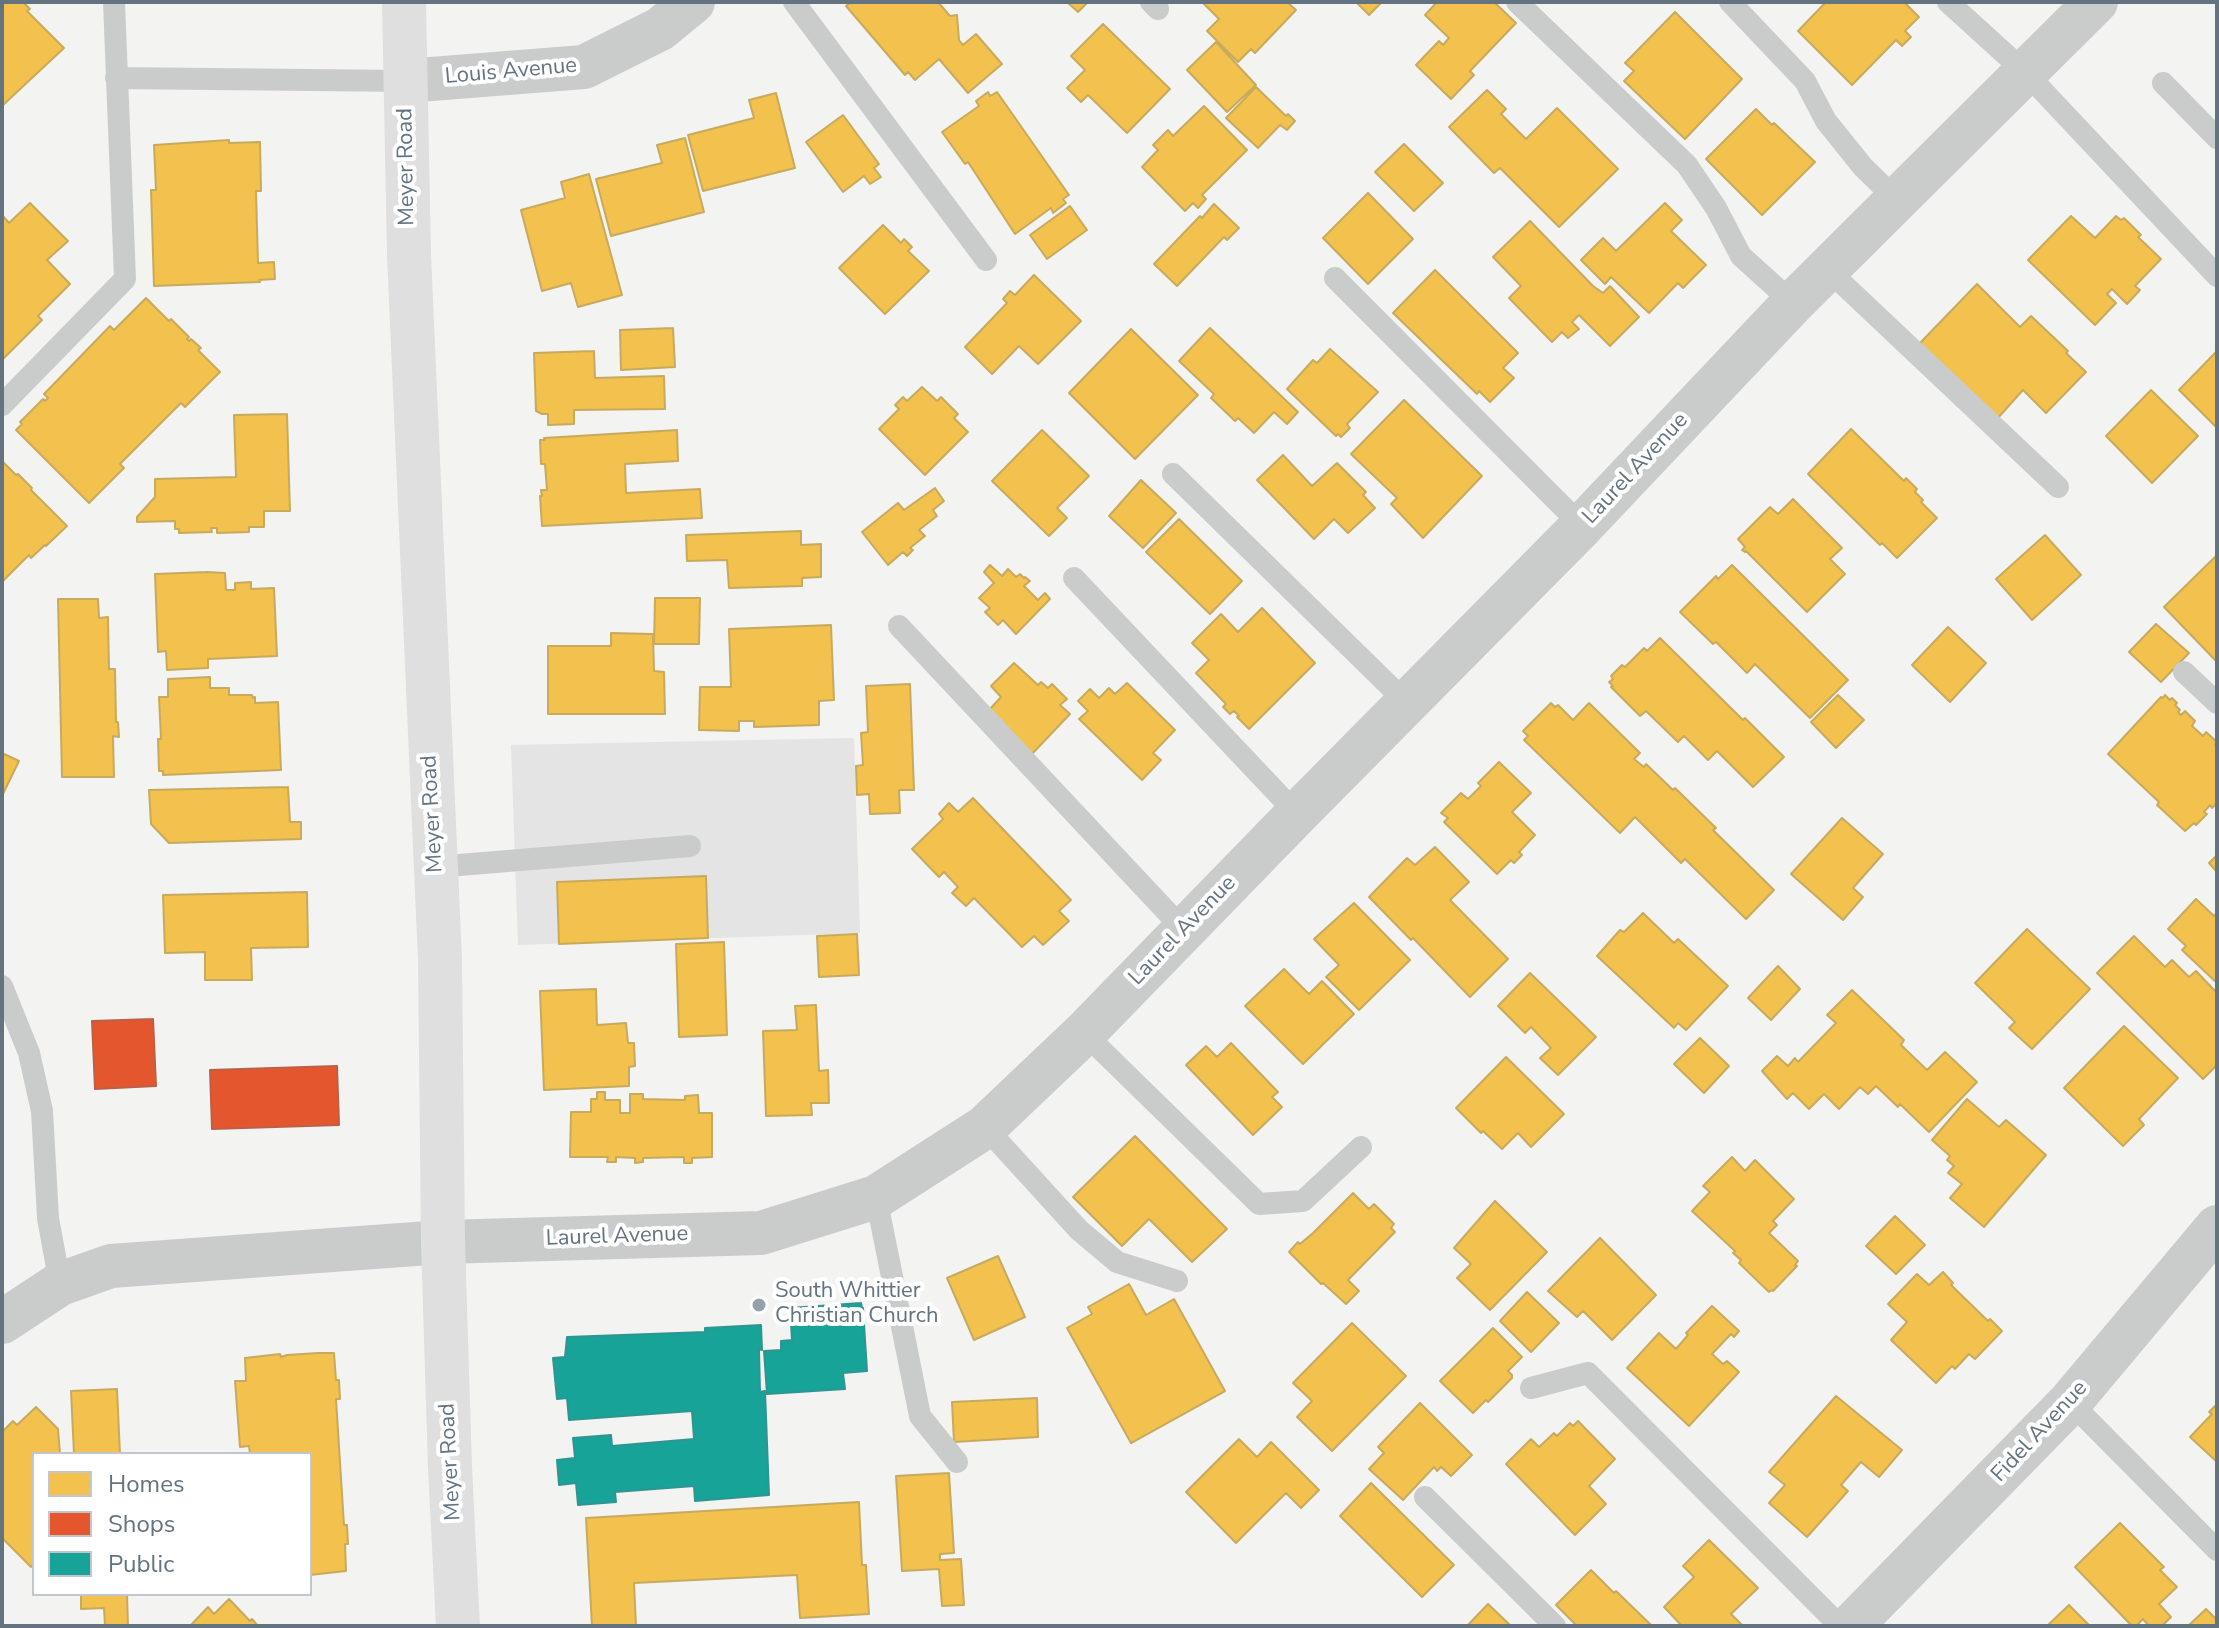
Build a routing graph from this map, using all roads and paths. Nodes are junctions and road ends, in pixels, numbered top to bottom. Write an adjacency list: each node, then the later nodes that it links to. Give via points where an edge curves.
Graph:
1 (114, 2): 10 (lane)
2 (404, 2): 11 (main road, Meyer Road)
3 (693, 2): 11 (street, Louis Avenue, via 660,29 584,67)
4 (794, 2): 15 (lane)
5 (1517, 2): 19 (lane, via 1687,165 1741,256)
6 (1730, 2): 14 (lane, via 1805,81 1826,121)
7 (1948, 2): 9 (lane)
8 (2096, 2): 9 (street, Laurel Avenue)
9 (2025, 72): 14 (street, Laurel Avenue); 17 (lane)
10 (116, 78): 11 (lane); 20 (lane, via 125,279)
11 (406, 81): 31 (main road, Meyer Road)
12 (2163, 83): 13 (lane)
13 (2217, 138)
14 (1897, 200): 16 (street, Laurel Avenue)
15 (986, 260)
16 (1827, 269): 19 (street, Laurel Avenue); 22 (lane)
17 (2217, 276)
18 (1335, 278): 23 (lane)
19 (1793, 303): 23 (street, Laurel Avenue)
20 (2, 405)
21 (1173, 474): 27 (lane)
22 (2058, 487)
23 (1582, 526): 27 (street, Laurel Avenue)
24 (1074, 578): 29 (lane)
25 (899, 626): 32 (lane)
26 (2184, 672): 28 (lane)
27 (1407, 703): 29 (street, Laurel Avenue)
28 (2217, 703)
29 (1297, 814): 32 (street, Laurel Avenue)
30 (690, 846): 31 (lane)
31 (435, 867): 38 (main road, Meyer Road)
32 (1184, 930): 34 (street, Laurel Avenue)
33 (2, 986): 41 (lane, via 29,1053 42,1111 48,1218)
34 (1084, 1033): 35 (street, Laurel Avenue); 36 (lane, via 1259,1204 1303,1201)
35 (985, 1127): 37 (street, Laurel Avenue); 40 (lane, via 1079,1230 1117,1262)
36 (1361, 1147)
37 (876, 1197): 38 (street, Laurel Avenue, via 761,1233); 45 (lane, via 920,1416)
38 (443, 1242): 41 (street, Laurel Avenue, via 111,1266); 49 (main road, Meyer Road)
39 (2206, 1247): 44 (street, Fidel Avenue)
40 (1177, 1281)
41 (60, 1284): 42 (street, Laurel Avenue)
42 (2, 1322)
43 (1531, 1388): 48 (lane, via 1588,1373)
44 (2070, 1402): 47 (lane); 48 (street, Fidel Avenue)
45 (957, 1462)
46 (1425, 1497): 50 (lane)
47 (2217, 1550)
48 (1862, 1621)
49 (458, 1626)
50 (1555, 1626)

